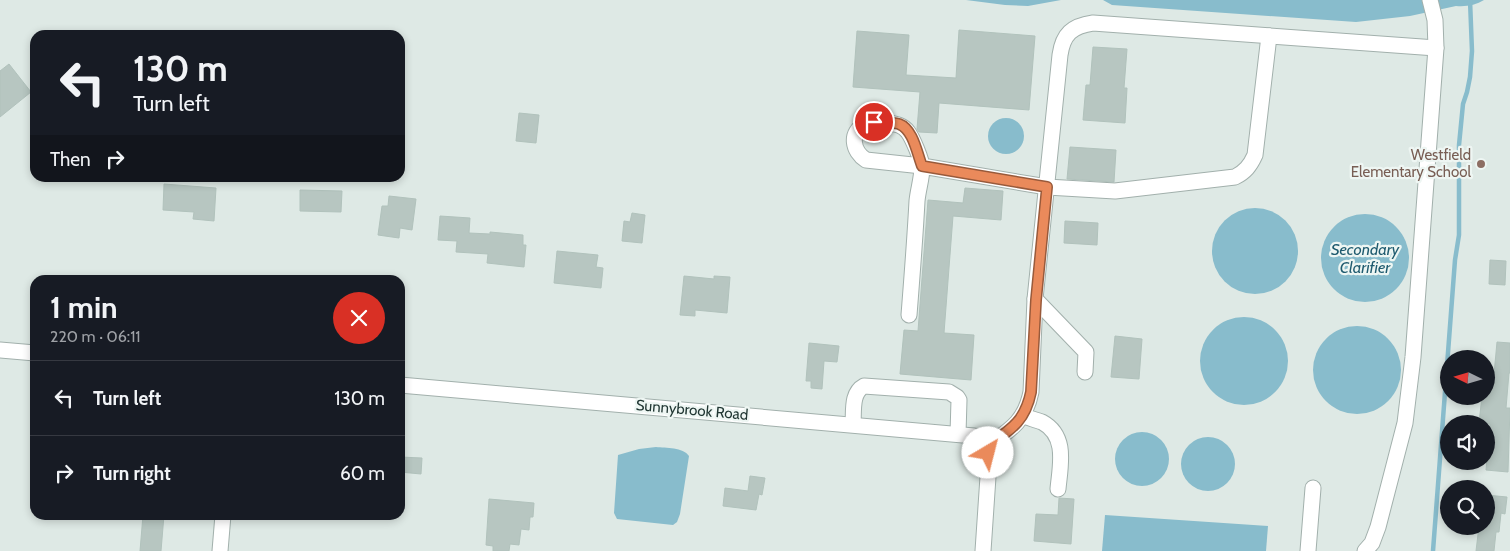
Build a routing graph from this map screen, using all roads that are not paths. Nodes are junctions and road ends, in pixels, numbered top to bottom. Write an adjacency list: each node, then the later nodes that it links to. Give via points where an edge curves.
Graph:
1 (1430, 0): 3 (street)
2 (1269, 36): 3 (street); 4 (street, via 1255,155 1244,172 1225,180 1115,191); 4 (street, via 1093,23 1074,29 1062,45)
3 (1436, 48): 21 (street, via 1414,356 1405,423 1378,528)
4 (1047, 187): 5 (street); 6 (street, via 922,166)
5 (1036, 300): 9 (street, via 1086,352); 11 (street, via 1031,392)
6 (909, 315)
7 (0, 350): 8 (street)
8 (30, 353)
9 (1085, 372)
10 (405, 385): 12 (street, Sunnybrook Road)
11 (1023, 416): 14 (street, via 1015,427); 16 (street, via 1041,422 1056,435 1061,454)
12 (853, 424): 13 (street, Sunnybrook Road); 13 (street, via 855,396 864,386 949,392 959,400)
13 (958, 434): 14 (street, Sunnybrook Road, via 974,436)
14 (984, 444): 19 (street, via 989,462)
15 (1313, 488): 20 (street)
16 (1058, 490)
17 (223, 520): 18 (street)
18 (220, 551)
19 (983, 551)
20 (1308, 551)
21 (1365, 551)

